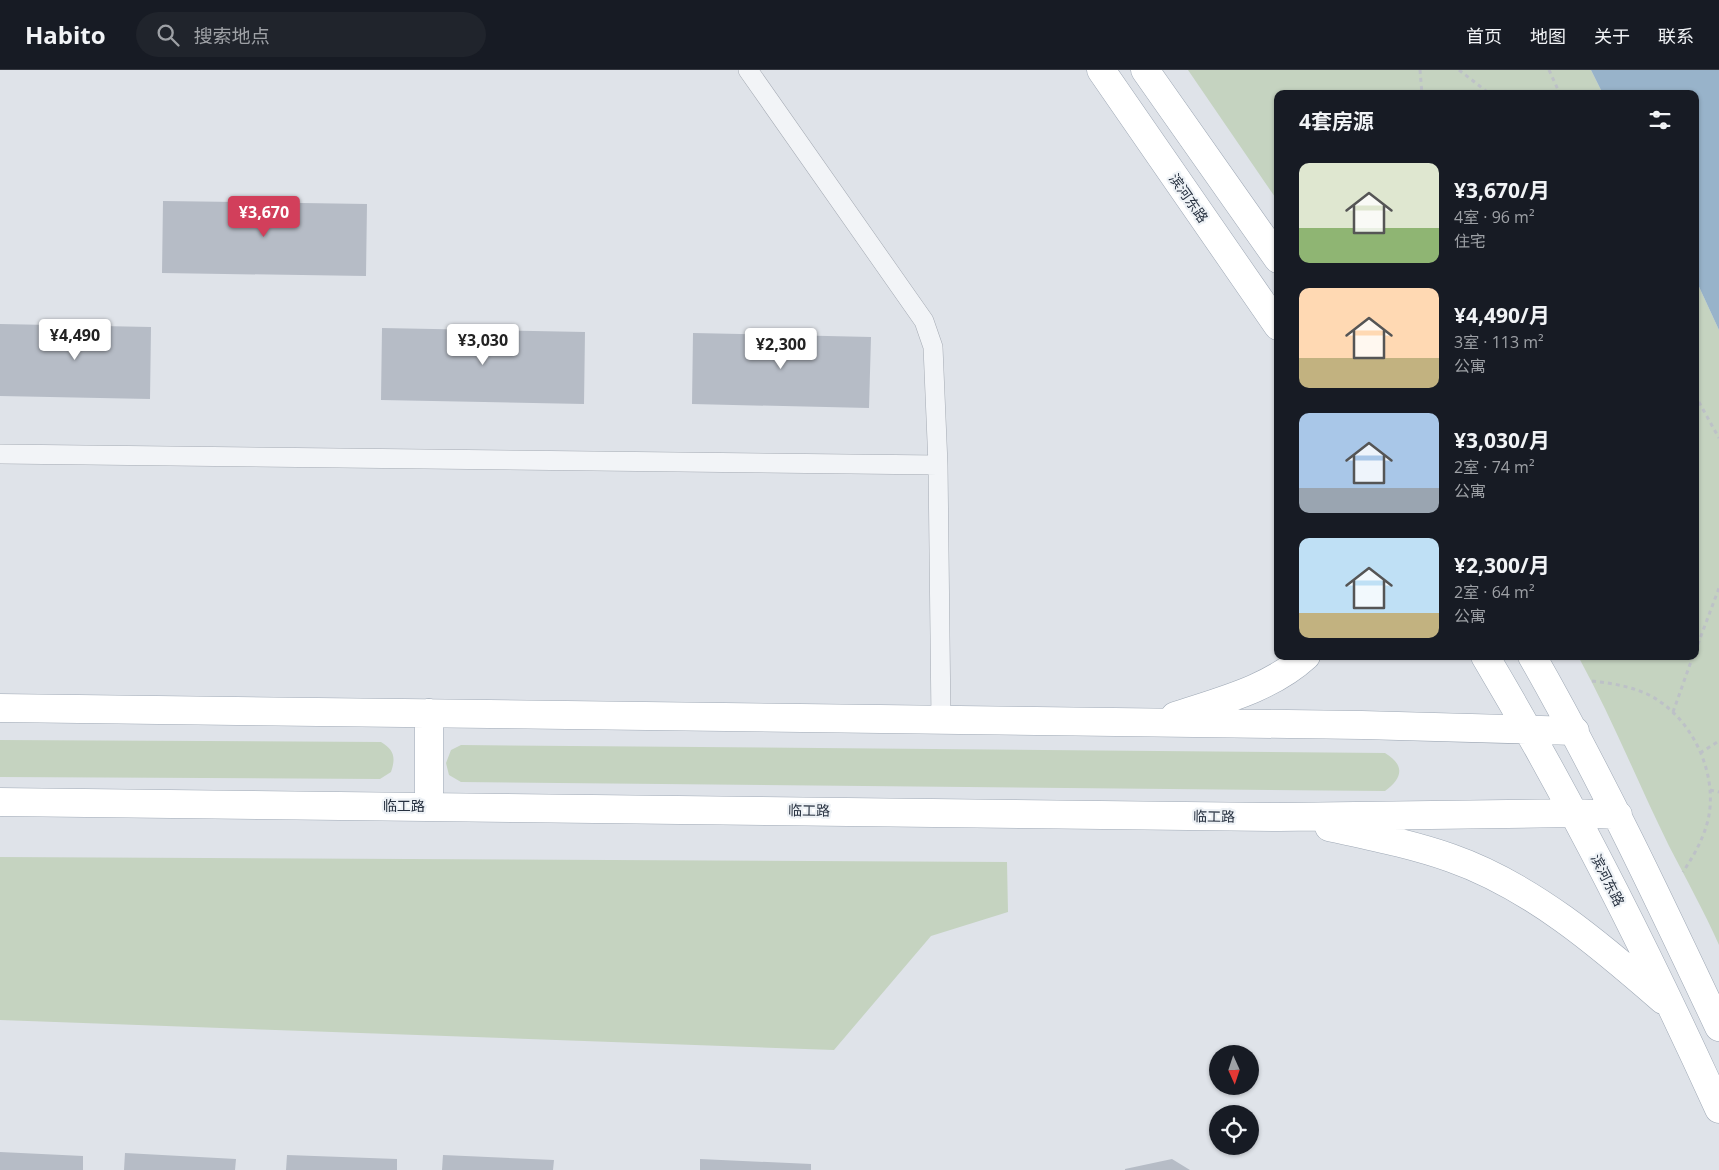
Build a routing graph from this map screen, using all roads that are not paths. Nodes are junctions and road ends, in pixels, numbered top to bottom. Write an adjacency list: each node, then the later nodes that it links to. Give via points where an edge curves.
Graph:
1 (748, 70): 7 (lane, via 924,321 933,348)
2 (1101, 70): 5 (main road, 滨河东路)
3 (1145, 70): 4 (main road)
4 (1274, 253)
5 (1274, 320)
6 (0, 454): 7 (lane)
7 (938, 464): 13 (lane)
8 (1302, 660): 14 (main road, via 1252,690)
9 (1487, 660): 15 (main road, 滨河东路)
10 (1534, 660): 16 (main road)
11 (0, 708): 12 (main road)
12 (429, 713): 13 (main road); 18 (main road)
13 (941, 720): 14 (main road)
14 (1152, 723): 15 (main road)
15 (1528, 728): 16 (main road); 19 (main road, 滨河东路)
16 (1575, 731): 20 (main road)
17 (0, 802): 18 (main road, 临工路)
18 (429, 805): 21 (main road, 临工路)
19 (1573, 813): 20 (main road, 临工路); 21 (main road, 临工路); 22 (main road, 滨河东路)
20 (1618, 815): 23 (main road)
21 (1279, 816): 22 (main road, via 1405,843 1453,858 1491,876 1532,899 1596,944)
22 (1674, 1009): 24 (main road, 滨河东路)
23 (1719, 1027)
24 (1719, 1109)

